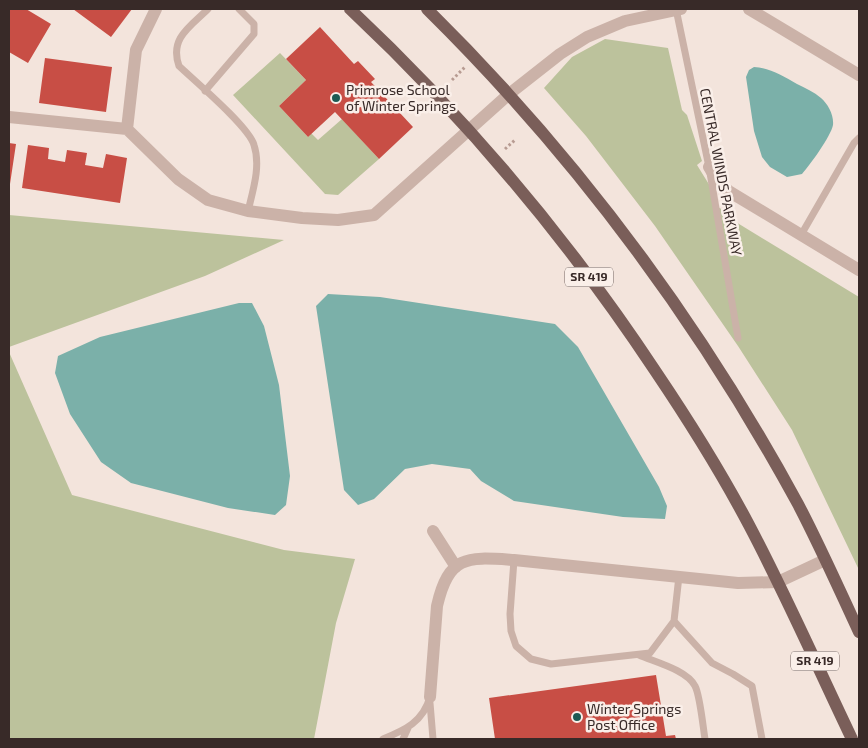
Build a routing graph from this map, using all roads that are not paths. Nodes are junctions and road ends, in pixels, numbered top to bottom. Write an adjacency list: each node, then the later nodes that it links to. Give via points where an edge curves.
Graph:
1 (156, 9): 12 (street, via 136,50)
2 (208, 9): 9 (lane, via 181,35 176,53 179,66)
3 (239, 9): 9 (lane, via 254,24 254,34)
4 (350, 9): 13 (main road, SR 419)
5 (427, 9): 10 (main road)
6 (677, 9): 10 (street, via 625,21 586,38); 15 (lane, CENTRAL WINDS PARKWAY)
7 (749, 9): 8 (street)
8 (859, 75)
9 (205, 90): 16 (lane, via 244,129 254,144 256,172)
10 (509, 94): 13 (street); 22 (main road, via 556,148 684,317 760,438)
11 (9, 117): 12 (street)
12 (127, 129): 16 (street, via 178,179 208,200)
13 (469, 130): 16 (street, via 374,215 338,220); 25 (main road, SR 419, via 559,236 640,348 680,407 748,523)
14 (859, 138): 17 (lane)
15 (709, 167): 17 (street, via 718,182 730,192); 19 (lane, CENTRAL WINDS PARKWAY)
16 (248, 210)
17 (801, 235): 18 (street)
18 (859, 270)
19 (738, 338)
20 (433, 531): 23 (street)
21 (514, 560): 23 (street, via 469,559); 24 (street); 28 (lane, via 511,631 516,646 531,659 551,664)
22 (826, 560): 25 (street); 27 (main road)
23 (456, 567): 29 (street, via 445,579 437,606)
24 (678, 576): 25 (street, via 738,583); 26 (lane)
25 (778, 582): 36 (main road, SR 419)
26 (674, 621): 28 (lane, via 650,653); 35 (lane, via 712,664 752,686)
27 (859, 632)
28 (636, 654): 34 (lane, via 672,668 696,686)
29 (430, 697): 30 (lane, via 420,718); 33 (lane)
30 (408, 728): 31 (lane); 32 (lane)
31 (382, 739)
32 (403, 739)
33 (433, 739)
34 (705, 739)
35 (762, 739)
36 (852, 739)

